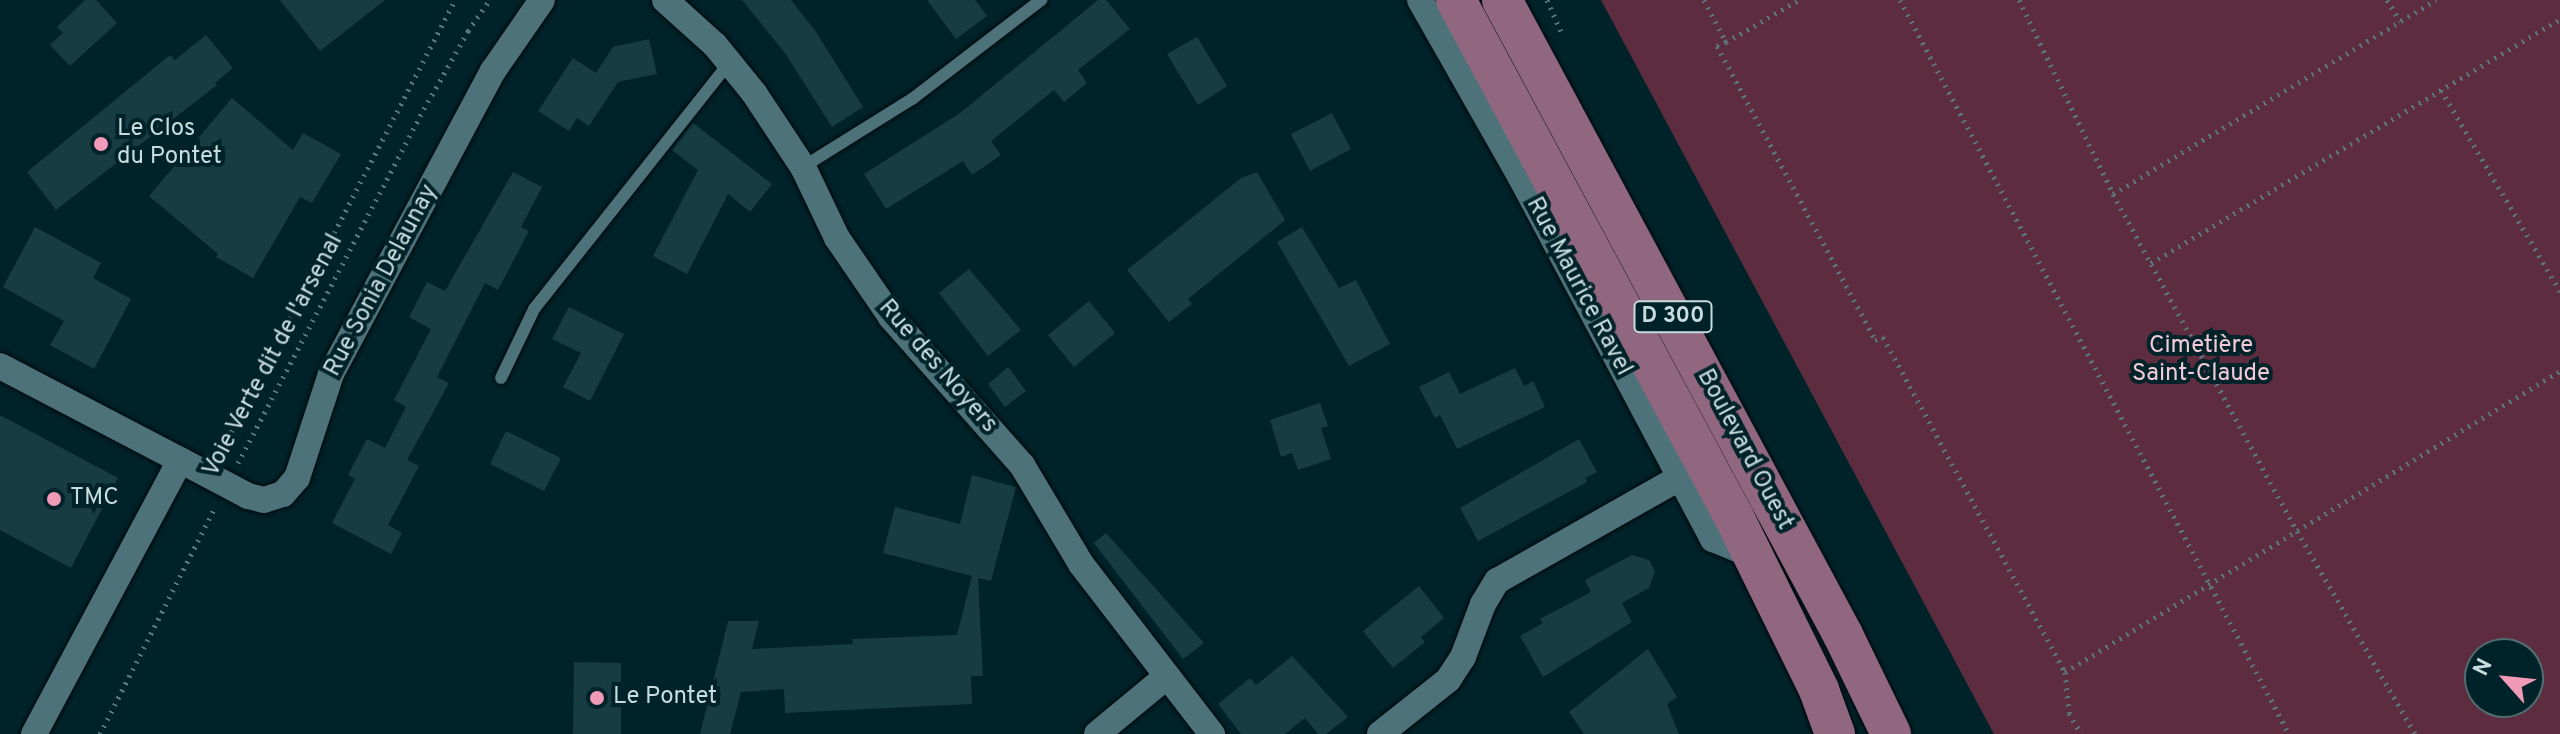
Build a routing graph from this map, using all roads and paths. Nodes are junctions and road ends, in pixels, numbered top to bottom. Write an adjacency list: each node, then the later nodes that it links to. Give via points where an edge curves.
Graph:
1 (455, 0): 29 (path)
2 (490, 0): 29 (path, Voie Verte dit de l'arsenal)
3 (542, 0): 29 (street, Rue Sonia Delaunay, via 493,71 331,374 297,478 283,494 264,500)
4 (665, 0): 18 (street, Rue des Noyers)
5 (1041, 0): 20 (lane, via 912,99)
6 (1420, 0): 28 (street, Rue Maurice Ravel, via 1521,178)
7 (1456, 0): 31 (main road, Boulevard Ouest / D 300)
8 (1502, 0): 41 (main road, Boulevard Ouest / D 300)
9 (1704, 0): 17 (path)
10 (1799, 0): 17 (path)
11 (1900, 0): 32 (path)
12 (2019, 0): 21 (path)
13 (2387, 0): 16 (path)
14 (2436, 0): 16 (path)
15 (2560, 19): 19 (path)
16 (2400, 21): 21 (path)
17 (1726, 42): 33 (path, via 1717,46 1739,88 1875,340 1883,337)
18 (730, 62): 20 (street, Rue des Noyers); 26 (lane, via 534,309)
19 (2441, 90): 22 (path); 23 (path)
20 (803, 167): 34 (street, Rue des Noyers, via 837,238 891,317 1022,465 1081,564)
21 (2113, 194): 22 (path)
22 (2151, 263): 30 (path)
23 (2560, 291)
24 (0, 366): 27 (street, Rue Sonia Delaunay)
25 (2560, 371): 30 (path)
26 (501, 378)
27 (180, 460): 29 (street, Rue Sonia Delaunay); 35 (street)
28 (1679, 478): 31 (street, Rue Maurice Ravel, via 1713,539); 39 (street, via 1497,581 1448,680)
29 (218, 480): 36 (path, Voie Verte dit de l'arsenal)
30 (2297, 531): 32 (path); 44 (path)
31 (1752, 555): 40 (main road, Boulevard Ouest / D 300)
32 (2208, 585): 33 (path); 43 (path)
33 (2065, 672): 42 (path, via 2069,713)
34 (1167, 676): 37 (street); 38 (street, Rue des Noyers)
35 (34, 734)
36 (100, 734)
37 (1097, 734)
38 (1212, 734)
39 (1380, 734)
40 (1835, 734)
41 (1891, 734)
42 (2081, 734)
43 (2289, 734)
44 (2415, 734)

